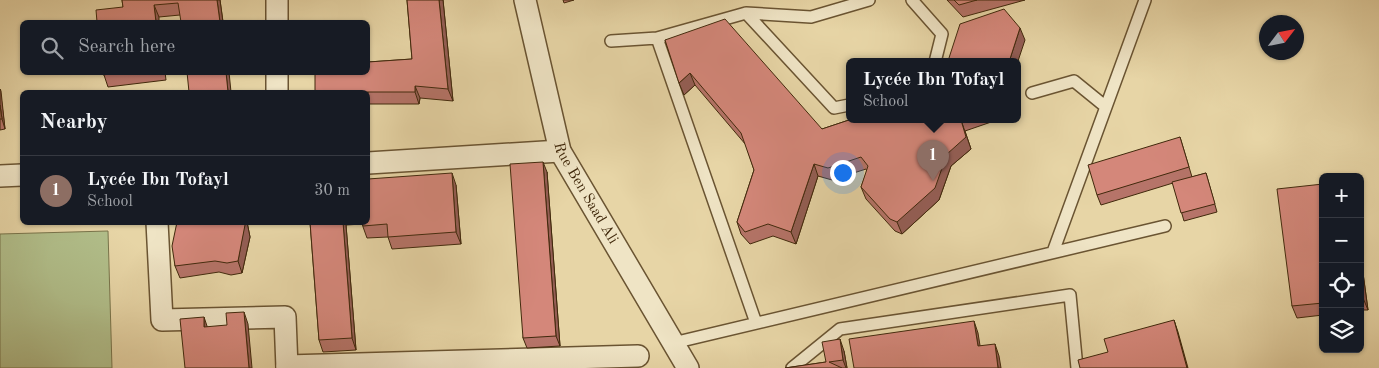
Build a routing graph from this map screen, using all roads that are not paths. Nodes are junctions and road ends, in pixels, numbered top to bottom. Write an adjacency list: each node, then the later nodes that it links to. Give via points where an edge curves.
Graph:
1 (277, 0): 7 (street)
2 (525, 0): 16 (street, Rue Ben Saad Ali)
3 (869, 0): 6 (lane, via 811,17)
4 (912, 0): 10 (lane, via 942,34)
5 (1145, 0): 15 (lane)
6 (746, 13): 8 (lane); 14 (lane, via 834,108)
7 (277, 20)
8 (657, 38): 9 (lane); 23 (lane)
9 (611, 41)
10 (935, 58)
11 (277, 75): 12 (street)
12 (277, 90)
13 (1032, 93): 15 (lane, via 1074,81)
14 (846, 106)
15 (1106, 107): 22 (lane)
16 (560, 151): 17 (street); 24 (street, Rue Ben Saad Ali)
17 (370, 163)
18 (20, 175): 19 (street)
19 (0, 176)
20 (157, 225): 26 (street, via 162,320 285,317)
21 (1165, 226): 22 (lane)
22 (1053, 252): 23 (lane)
23 (756, 323): 24 (lane)
24 (673, 343): 27 (street, Rue Ben Saad Ali)
25 (638, 356): 26 (street)
26 (287, 367)
27 (688, 368)
28 (792, 368): 29 (lane, via 840,329 1070,295)
29 (1077, 368)

